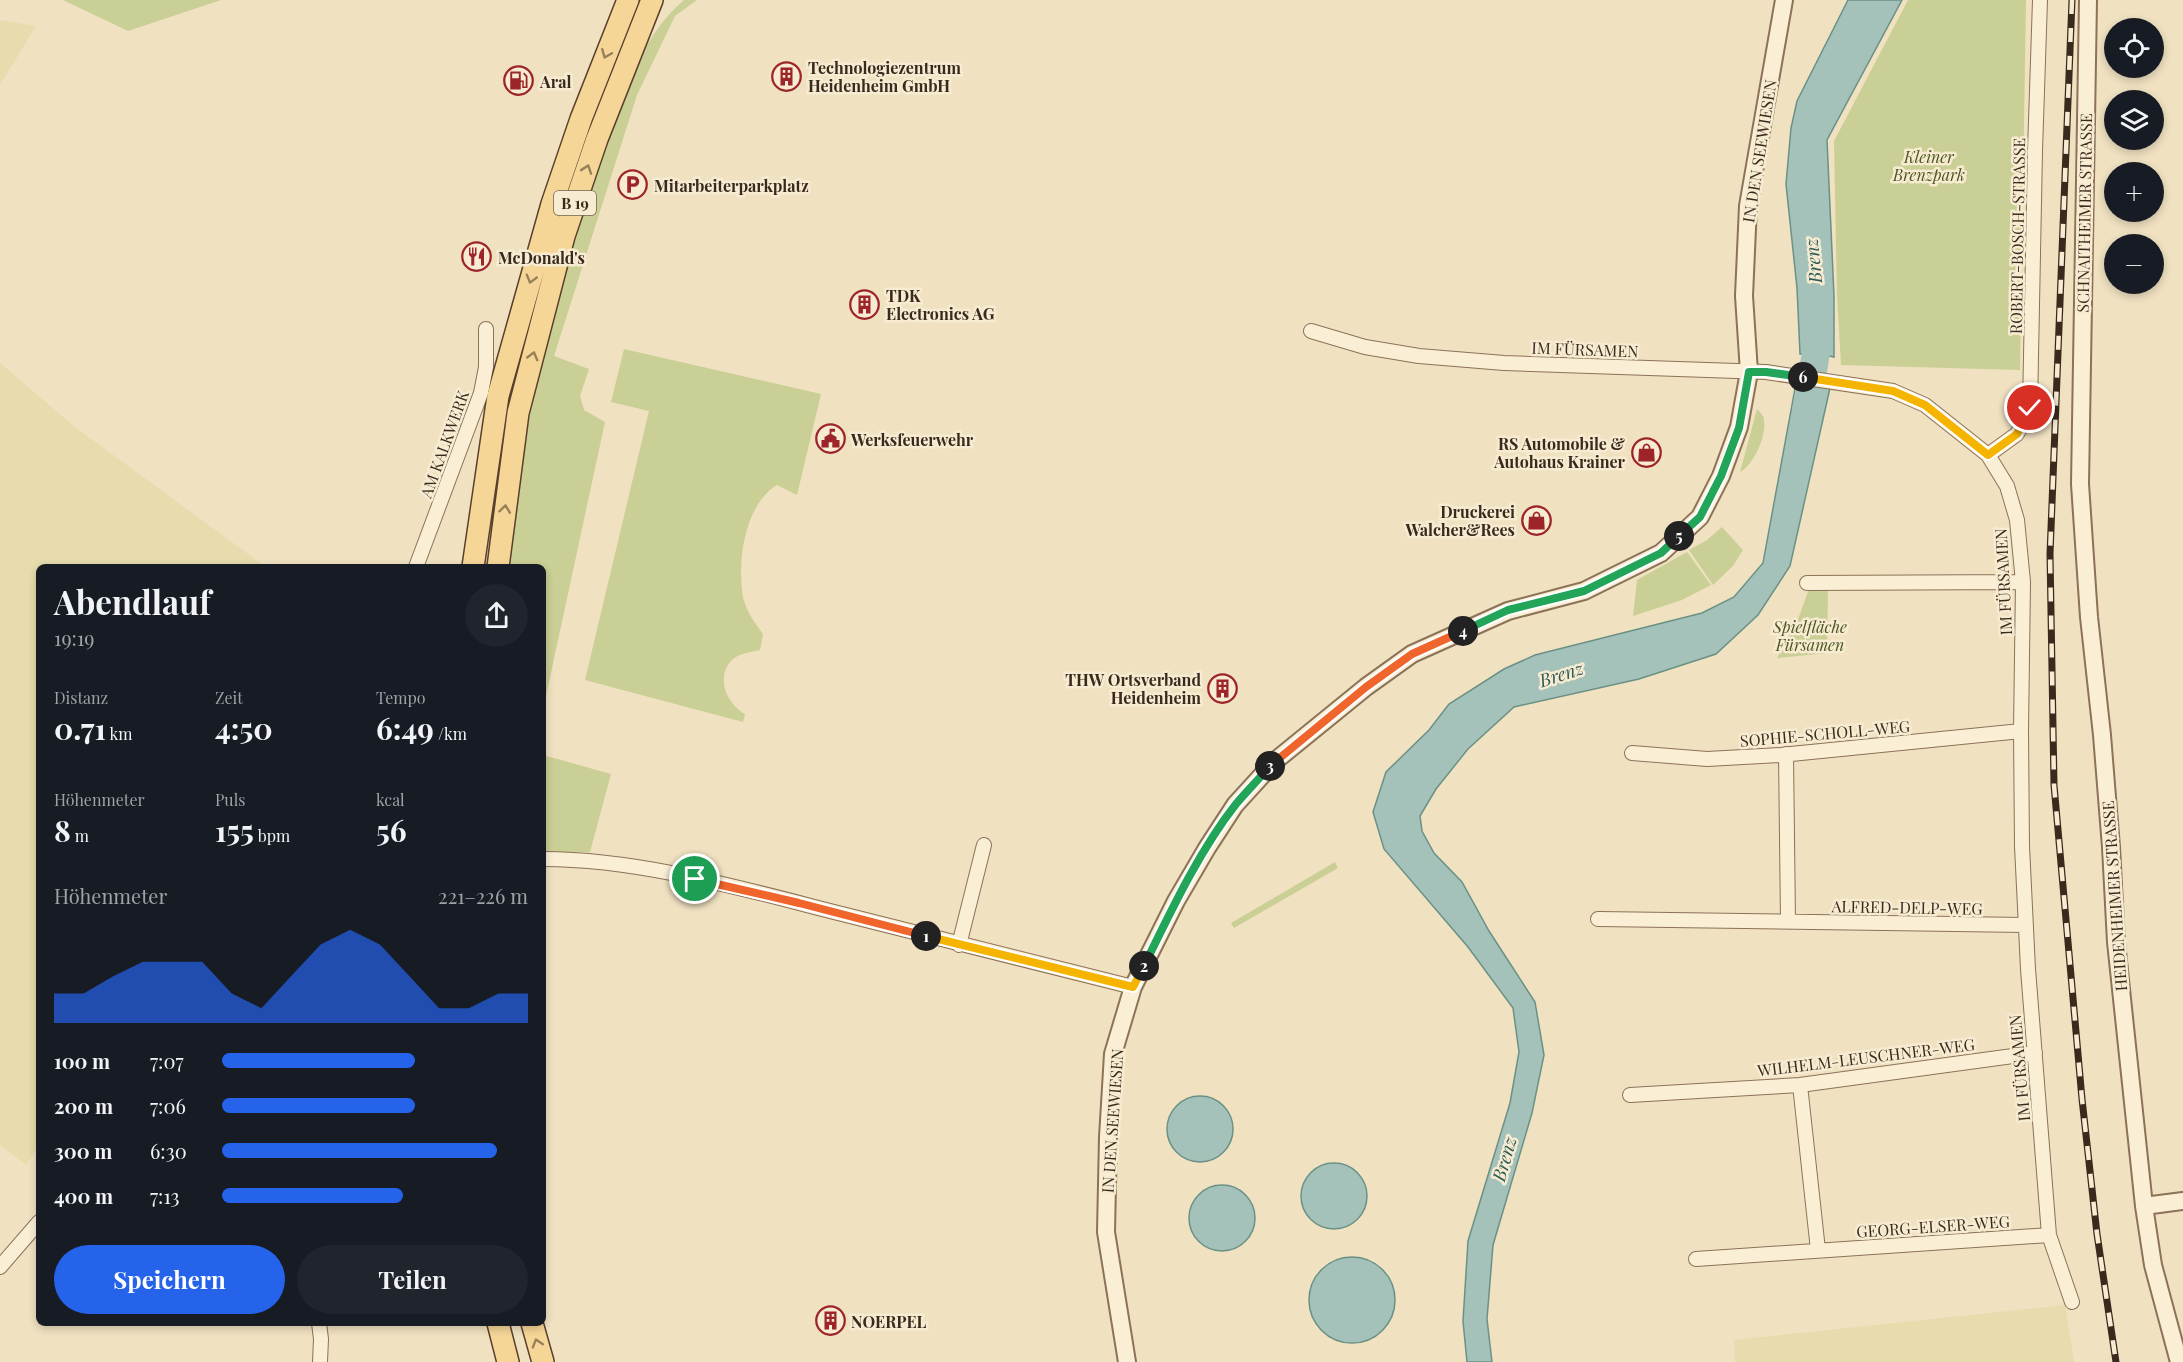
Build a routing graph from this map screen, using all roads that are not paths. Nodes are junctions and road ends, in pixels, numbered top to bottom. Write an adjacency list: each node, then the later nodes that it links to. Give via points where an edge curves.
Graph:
1 (628, 0): 12 (main road, B 19, one-way to 12, via 552,204 498,396)
2 (652, 0): 13 (main road, B 19, one-way to 2, via 518,413 564,236)
3 (1784, 0): 8 (street, IN DEN SEEWIESEN, via 1748,206 1744,296)
4 (2040, 0): 10 (street, ROBERT-BOSCH-STRASSE, via 2030,408 2017,434)
5 (2088, 0): 9 (street, SCHNAITHEIMER STRASSE)
6 (486, 329): 11 (street, AM KALKWERK, via 481,393)
7 (1311, 331): 8 (street, IM FÜRSAMEN, via 1365,347 1419,356)
8 (1749, 372): 10 (street, IM FÜRSAMEN, via 1893,391 1925,405); 25 (street, IN DEN SEEWIESEN, via 1739,428 1700,517 1661,553 1584,591 1508,610 1412,654 1275,761 1235,805 1207,848)
9 (2080, 425): 30 (street, HEIDENHEIMER STRASSE, via 2089,617 2102,735 2116,942)
10 (1988, 455): 14 (street, IM FÜRSAMEN, via 2007,486 2017,520)
11 (417, 564)
12 (473, 564)
13 (498, 564)
14 (2023, 582): 15 (street); 16 (street, IM FÜRSAMEN)
15 (1807, 583)
16 (2021, 731): 18 (street, SOPHIE-SCHOLL-WEG); 23 (street, IM FÜRSAMEN)
17 (1632, 753): 18 (street, SOPHIE-SCHOLL-WEG, via 1707,759)
18 (1786, 754): 22 (street)
19 (984, 845): 24 (street)
20 (546, 859): 24 (street, via 598,861 695,879)
21 (1598, 919): 22 (street, ALFRED-DELP-WEG)
22 (1788, 921): 23 (street, ALFRED-DELP-WEG)
23 (2026, 925): 26 (street, IM FÜRSAMEN)
24 (959, 945): 25 (street)
25 (1133, 987): 43 (street, IN DEN SEEWIESEN, via 1113,1054 1106,1232)
26 (2035, 1053): 27 (street, WILHELM-LEUSCHNER-WEG); 32 (street, IM FÜRSAMEN)
27 (1800, 1085): 28 (street, WILHELM-LEUSCHNER-WEG); 33 (street)
28 (1630, 1095)
29 (2183, 1201): 30 (street)
30 (2144, 1206): 44 (street, HEIDENHEIMER STRASSE, via 2154,1265)
31 (36, 1225): 35 (street)
32 (2049, 1235): 33 (street, GEORG-ELSER-WEG); 36 (street, IM FÜRSAMEN)
33 (1818, 1250): 34 (street, GEORG-ELSER-WEG)
34 (1696, 1259)
35 (0, 1267)
36 (2072, 1302)
37 (320, 1326): 40 (street)
38 (499, 1326): 41 (main road)
39 (533, 1326): 42 (main road, one-way to 39)
40 (320, 1362)
41 (508, 1362)
42 (543, 1362)
43 (1127, 1362)
44 (2179, 1362)

